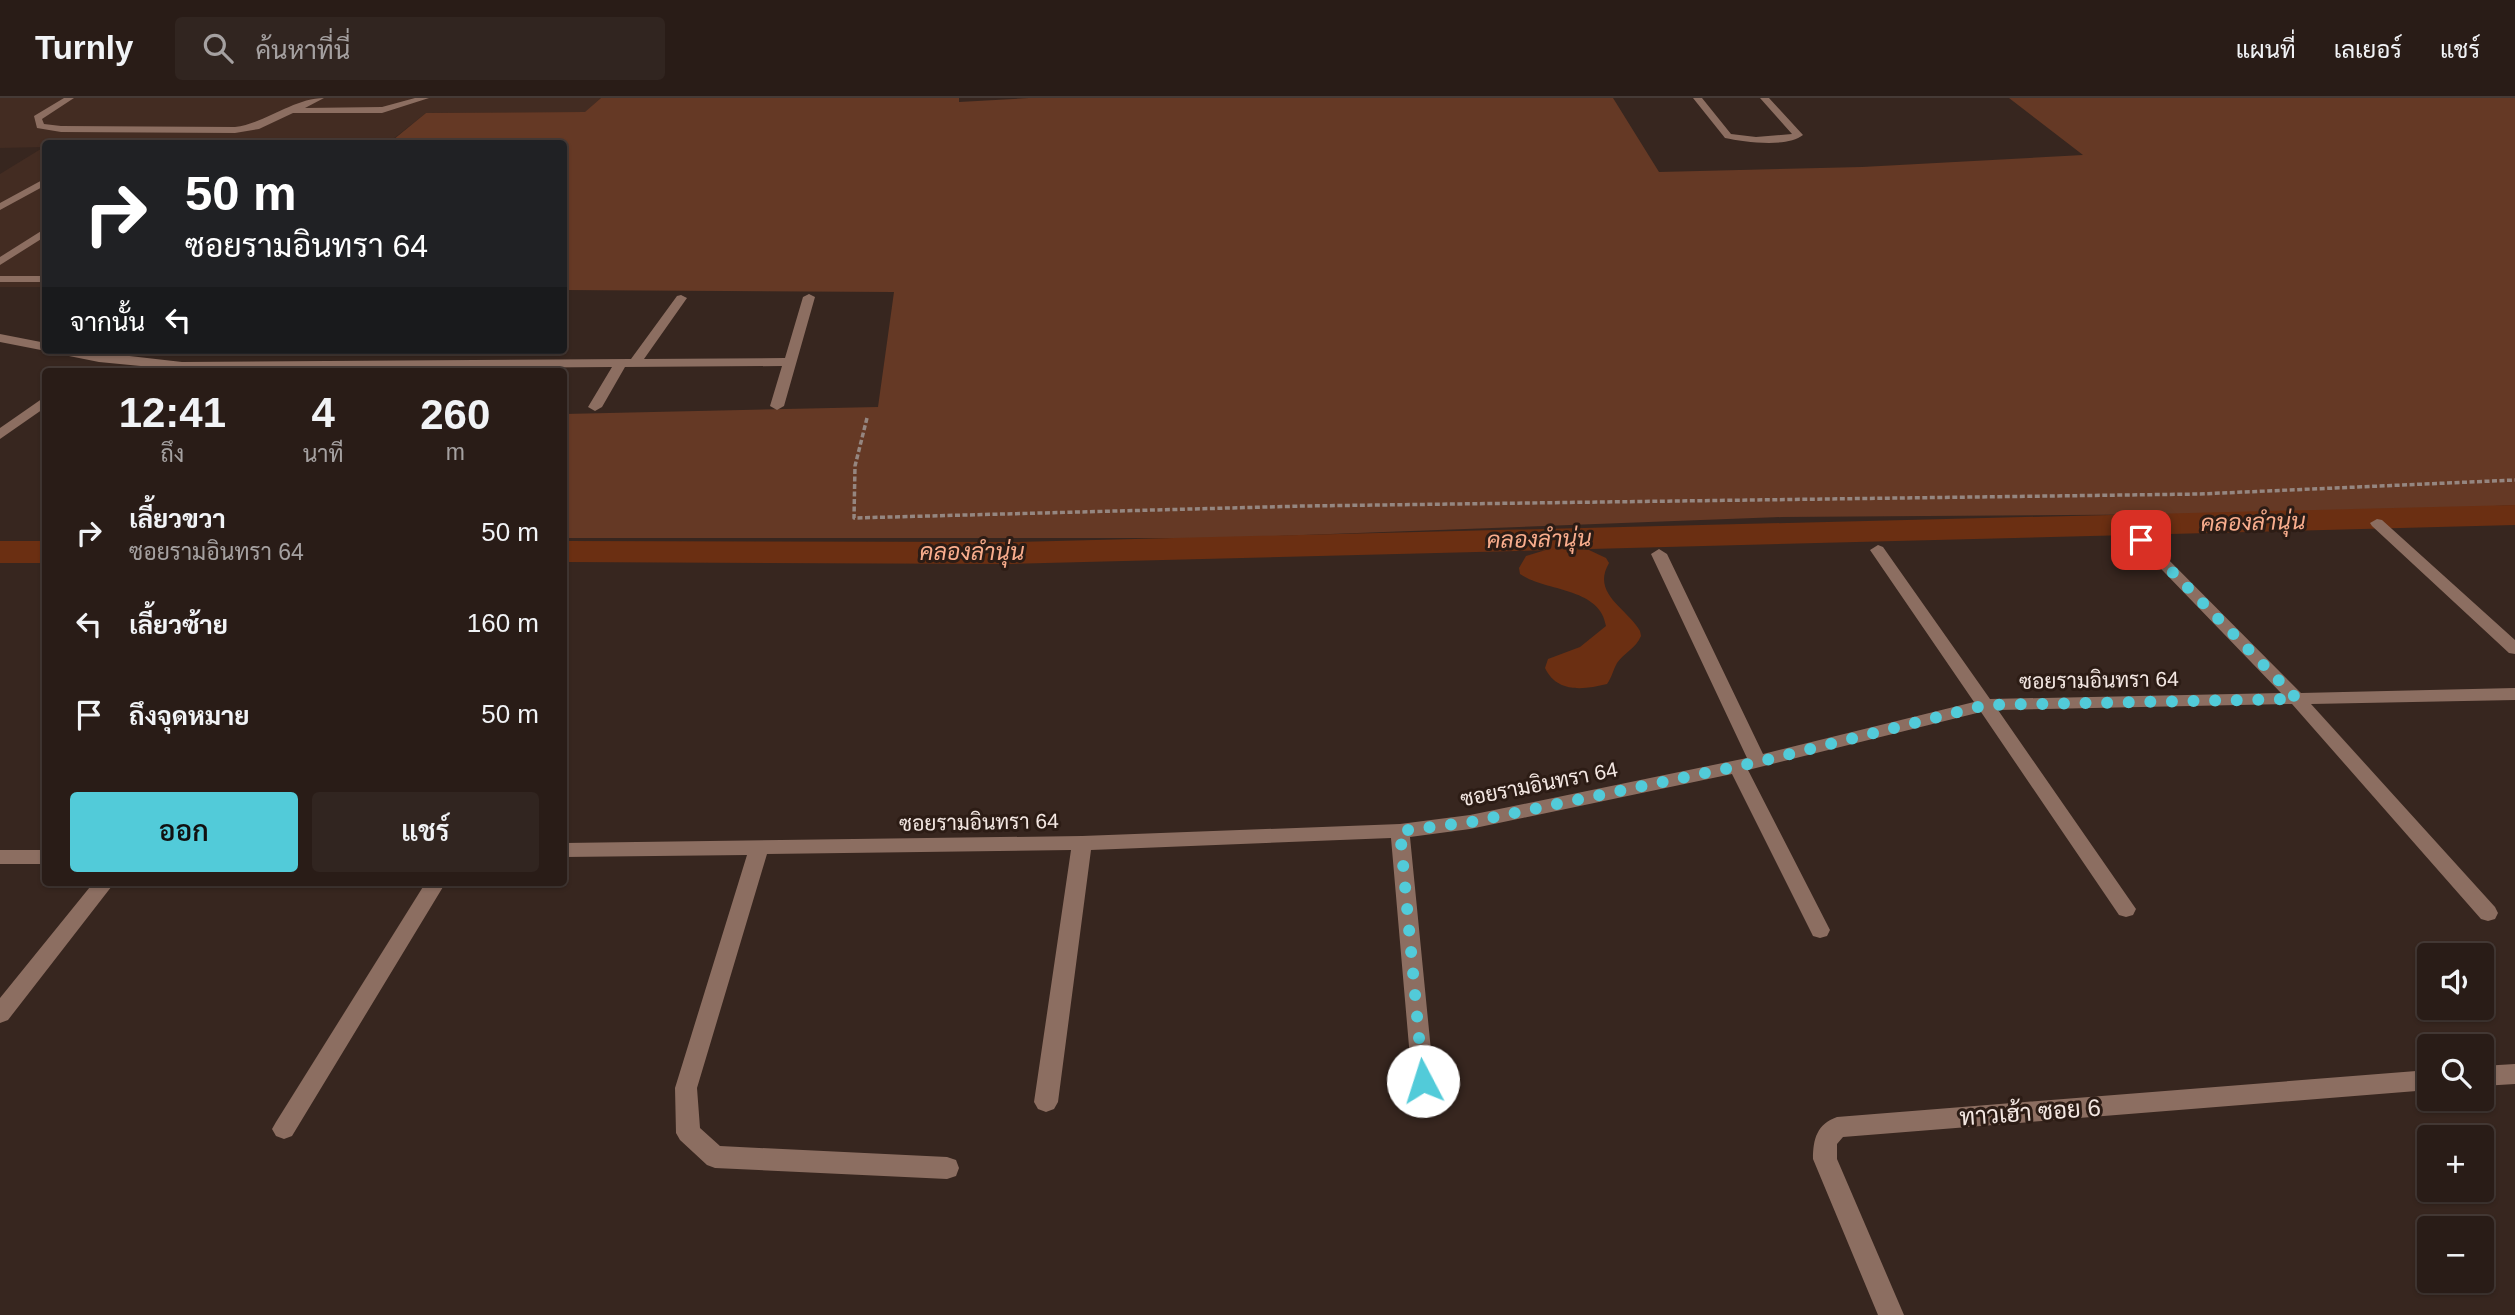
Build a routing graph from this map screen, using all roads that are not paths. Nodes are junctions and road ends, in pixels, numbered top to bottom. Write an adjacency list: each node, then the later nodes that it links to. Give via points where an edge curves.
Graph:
1 (70, 98): 8 (street, via 37,118 40,126)
2 (320, 98): 6 (street)
3 (425, 98): 6 (street, via 382,110)
4 (1697, 98): 5 (street, via 1728,136 1756,140 1798,135)
5 (1764, 98)
6 (289, 111): 7 (street)
7 (256, 127): 9 (street); 12 (street)
8 (133, 130): 9 (street); 10 (street)
9 (198, 130): 11 (street)
10 (116, 140)
11 (184, 140)
12 (238, 140)
13 (42, 183): 14 (street)
14 (0, 207)
15 (42, 234): 16 (street)
16 (0, 262)
17 (0, 279): 18 (street)
18 (42, 279)
19 (809, 297): 29 (street)
20 (681, 298): 30 (street)
21 (0, 338): 22 (street)
22 (42, 346)
23 (78, 354): 27 (street)
24 (148, 354): 28 (street)
25 (306, 354): 32 (street)
26 (469, 354): 31 (street)
27 (99, 358): 28 (street); 33 (street)
28 (138, 362): 34 (street)
29 (790, 362): 30 (street); 37 (street)
30 (628, 363): 31 (street); 38 (street)
31 (460, 364): 35 (street)
32 (295, 365): 34 (street); 35 (street)
33 (87, 368)
34 (257, 368)
35 (432, 368)
36 (42, 403): 39 (street)
37 (777, 406)
38 (595, 407)
39 (0, 435)
40 (2377, 523): 44 (street)
41 (2141, 540): 46 (street)
42 (1878, 550): 47 (street)
43 (1659, 554): 48 (street)
44 (2515, 649)
45 (2515, 694): 46 (street, ซอยรามอินทรา 64)
46 (2297, 699): 47 (street, ซอยรามอินทรา 64); 59 (street)
47 (1986, 705): 48 (street, ซอยรามอินทรา 64); 58 (street)
48 (1758, 762): 49 (street, ซอยรามอินทรา 64)
49 (1737, 766): 50 (street, ซอยรามอินทรา 64, via 1471,822); 60 (street)
50 (1400, 831): 51 (street, ซอยรามอินทรา 64); 64 (street)
51 (1082, 844): 52 (street, ซอยรามอินทรา 64); 66 (street)
52 (759, 848): 53 (street, ซอยรามอินทรา 64); 68 (street, via 686,1088 688,1133 715,1157)
53 (567, 850)
54 (42, 856): 55 (street)
55 (0, 857)
56 (102, 886): 61 (street)
57 (434, 886): 67 (street)
58 (2126, 909)
59 (2488, 913)
60 (1820, 930)
61 (0, 1014)
62 (2515, 1074): 63 (street)
63 (2494, 1075)
64 (1423, 1081)
65 (2417, 1081): 69 (street, ทาวเฮ้า ซอย 6, via 1837,1127 1825,1140 1825,1159)
66 (1046, 1102)
67 (284, 1129)
68 (947, 1168)
69 (1891, 1315)

